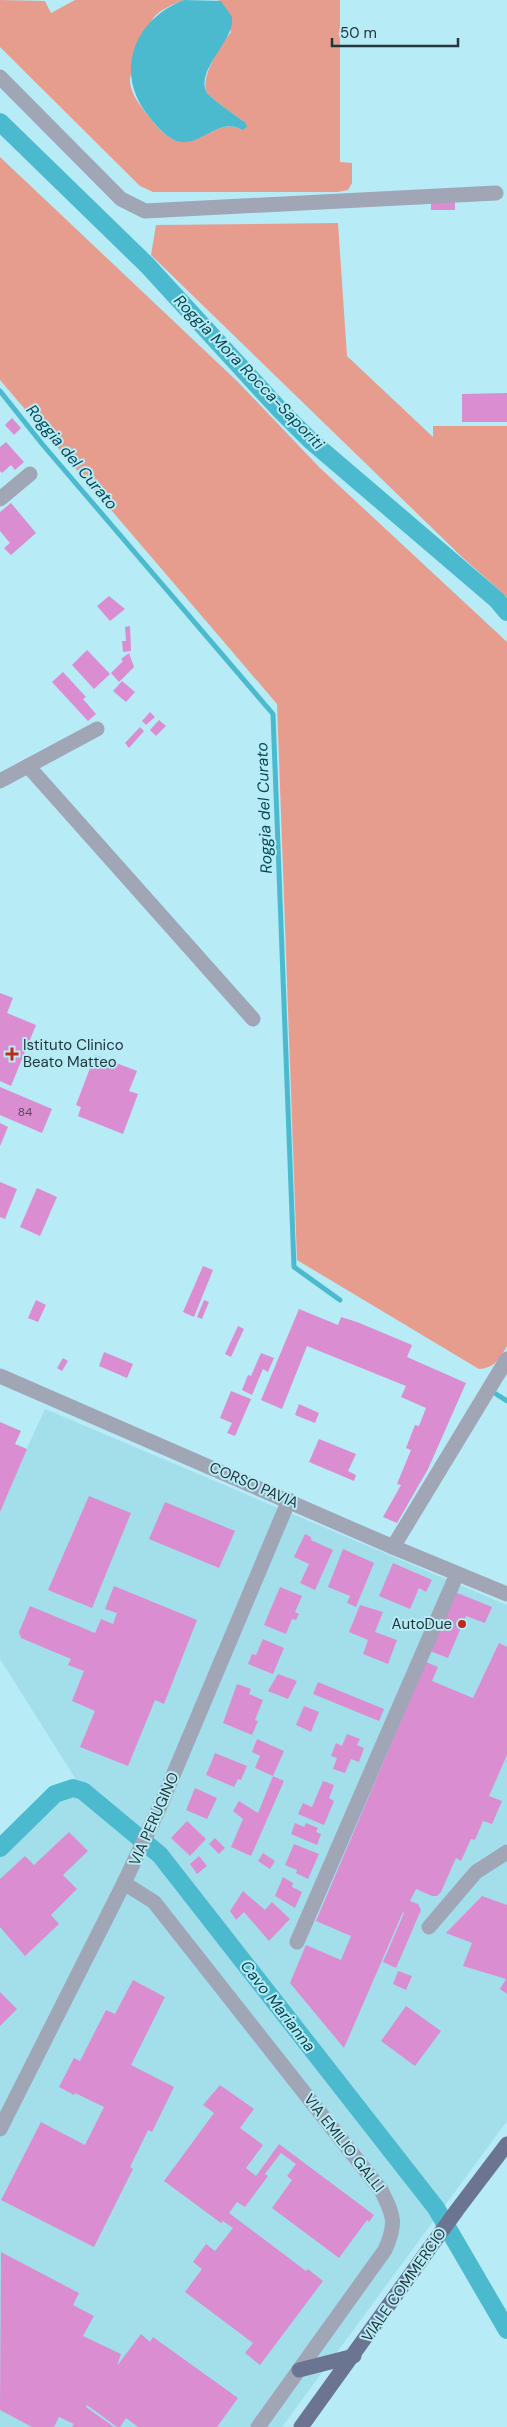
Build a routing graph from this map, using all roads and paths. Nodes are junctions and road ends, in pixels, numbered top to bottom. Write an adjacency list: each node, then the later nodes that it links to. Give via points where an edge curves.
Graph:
1 (0, 77): 2 (street, via 121,199 146,211)
2 (496, 194)
3 (30, 474): 4 (street)
4 (0, 500)
5 (97, 729): 6 (street)
6 (28, 766): 7 (street); 8 (street)
7 (0, 781)
8 (253, 1018)
9 (507, 1359): 12 (street)
10 (0, 1376): 11 (street, CORSO PAVIA)
11 (289, 1500): 12 (street, CORSO PAVIA); 16 (street, VIA PERUGINO)
12 (393, 1547): 13 (street, CORSO PAVIA)
13 (457, 1574): 14 (street, CORSO PAVIA); 18 (street)
14 (507, 1594)
15 (507, 1852): 17 (street, via 476,1872)
16 (124, 1883): 19 (street, VIA PERUGINO); 22 (street, VIA EMILIO GALLI, via 154,1902 381,2190 392,2210 393,2231 385,2250)
17 (429, 1927)
18 (296, 1942)
19 (0, 2129)
20 (507, 2144): 21 (main road, VIALE COMMERCIO)
21 (354, 2356): 22 (main road); 24 (main road, VIALE COMMERCIO)
22 (299, 2370): 23 (street, VIA EMILIO GALLI)
23 (258, 2427)
24 (301, 2427)

